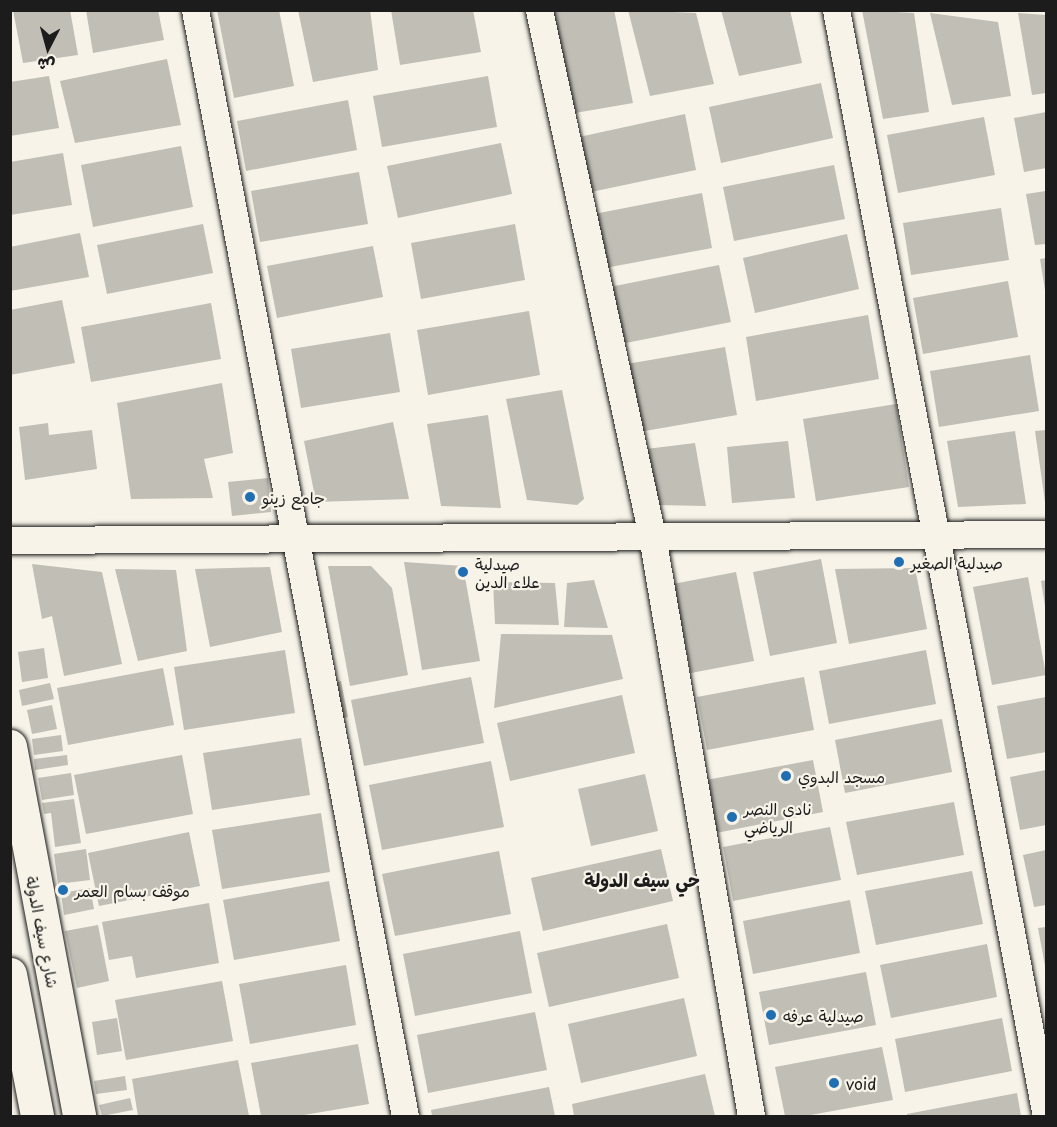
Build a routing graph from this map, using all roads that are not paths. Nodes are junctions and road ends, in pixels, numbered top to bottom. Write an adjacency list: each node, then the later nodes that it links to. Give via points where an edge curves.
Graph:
1 (195, 10): 7 (street)
2 (539, 10): 6 (street)
3 (836, 10): 4 (street)
4 (938, 534): 5 (street); 6 (street); 16 (street)
5 (1047, 534)
6 (652, 536): 7 (street); 15 (street)
7 (297, 538): 8 (street); 14 (street)
8 (10, 540)
9 (10, 746): 13 (main road, شارع سيف الدولة)
10 (10, 974): 11 (main road)
11 (13, 1016): 12 (main road)
12 (37, 1116)
13 (79, 1116)
14 (405, 1116)
15 (751, 1116)
16 (1046, 1116)

